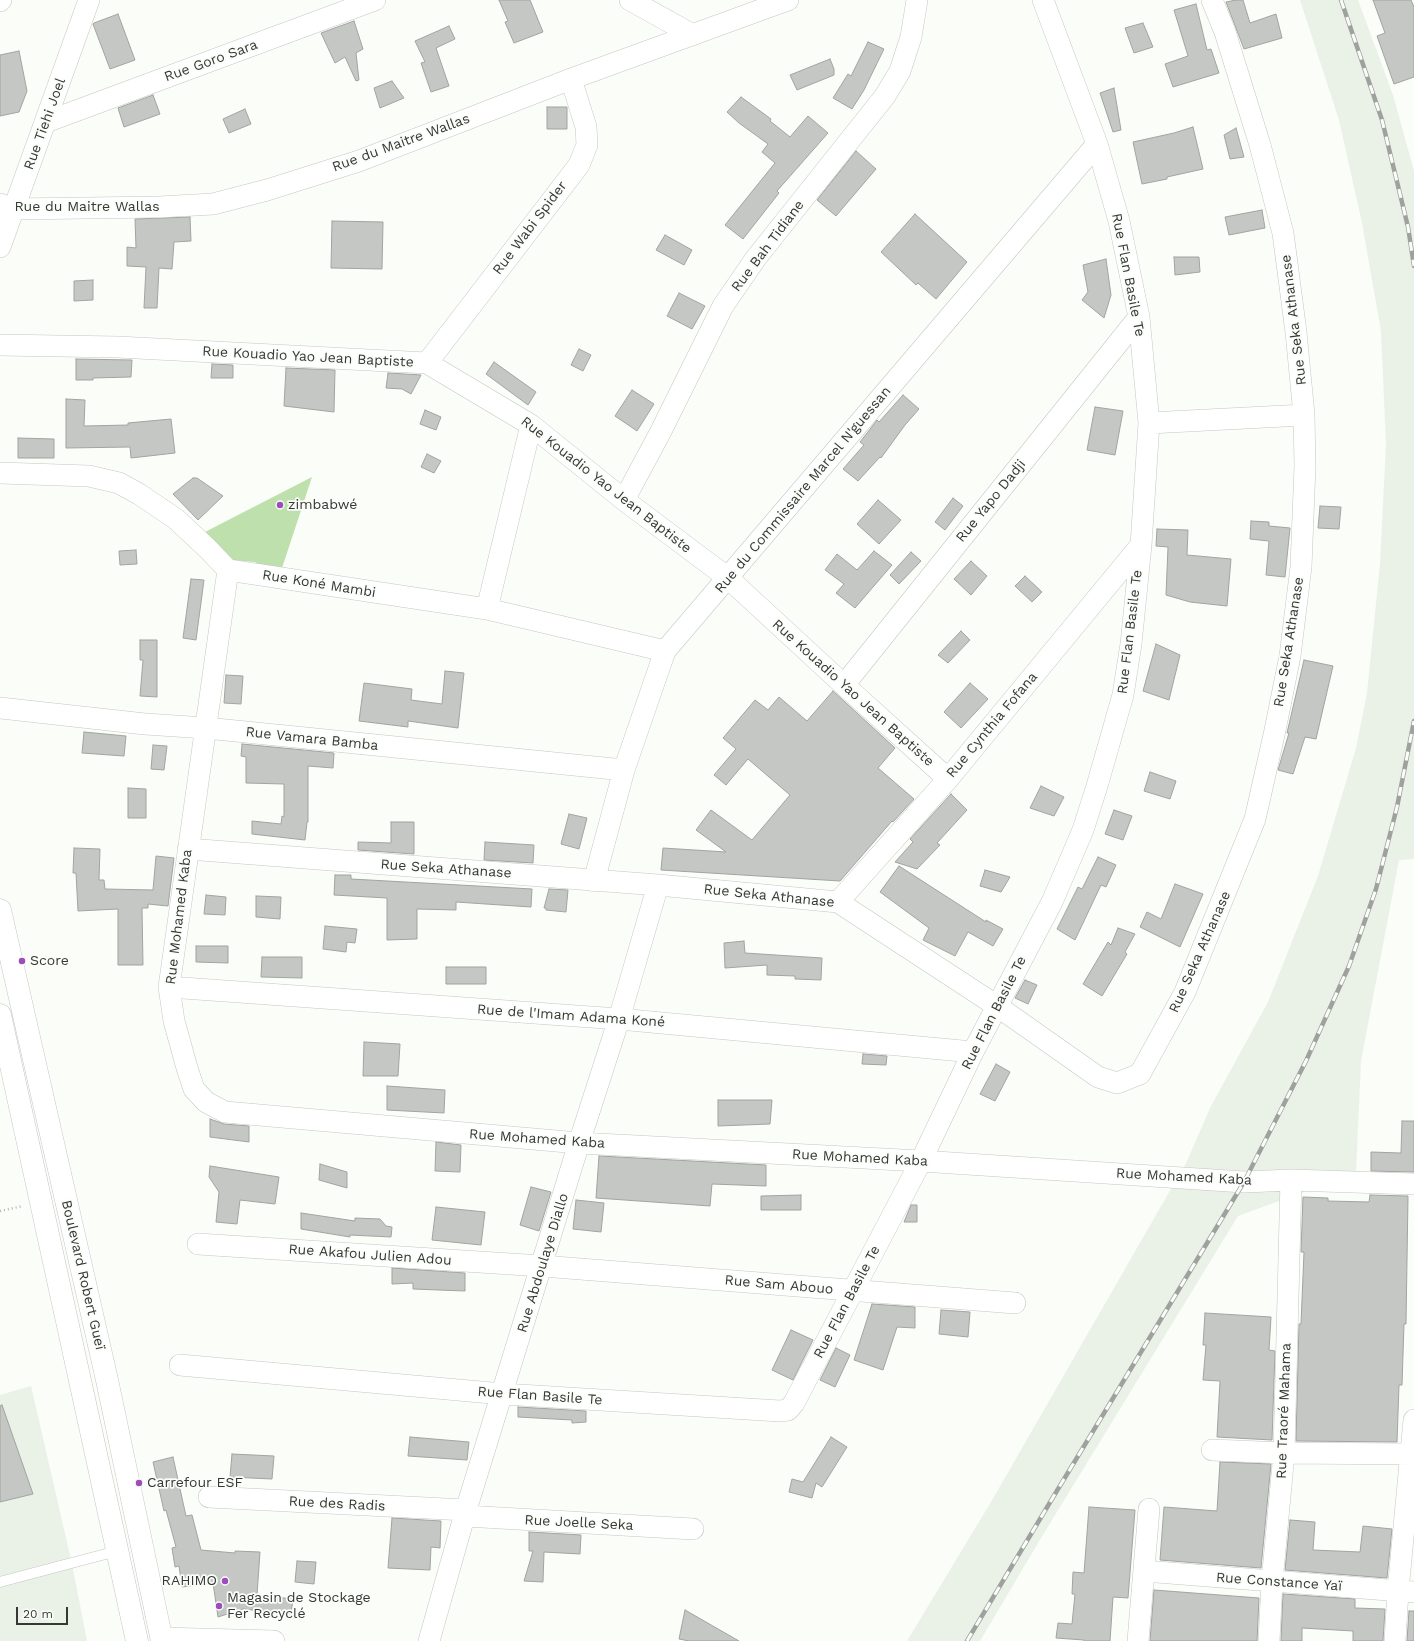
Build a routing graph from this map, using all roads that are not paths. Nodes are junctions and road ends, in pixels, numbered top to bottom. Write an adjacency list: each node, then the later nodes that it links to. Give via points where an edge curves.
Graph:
1 (89, 0): 10 (street, Rue Tiehi Joel)
2 (375, 0): 10 (street, Rue Goro Sara)
3 (630, 0): 8 (street)
4 (788, 0): 8 (street, Rue du Maitre Wallas)
5 (917, 0): 21 (street, Rue Bah Tidiane, via 911,37 900,71 885,96 756,258 723,306)
6 (1043, 0): 11 (street, Rue Flan Basile Te)
7 (1212, 0): 17 (street, Rue Seka Athanase, via 1225,32 1260,145 1283,233)
8 (693, 35): 9 (street, Rue du Maitre Wallas)
9 (571, 79): 12 (street, Rue du Maitre Wallas, via 359,161 213,204 159,207); 16 (street, Rue Wabi Spider, via 586,127 587,145 579,165)
10 (46, 122): 12 (street, Rue Tiehi Joel)
11 (1097, 144): 14 (street, Rue Flan Basile Te, via 1118,221); 24 (street, Rue du Commissaire Marcel N'guessan)
12 (6, 207): 13 (street, Rue Tiehi Joel)
13 (0, 247)
14 (1139, 317): 18 (street, Rue Flan Basile Te); 27 (street, Rue Yapo Dadji)
15 (0, 345): 16 (street, Rue Kouadio Yao Jean Baptiste, via 118,347)
16 (428, 363): 19 (street, Rue Kouadio Yao Jean Baptiste)
17 (1304, 415): 18 (street); 38 (street, Rue Seka Athanase, via 1306,466 1301,567 1290,656 1274,735 1255,819 1185,992 1140,1074 1117,1083 1098,1077)
18 (1149, 424): 22 (street, Rue Flan Basile Te)
19 (531, 425): 21 (street, Rue Kouadio Yao Jean Baptiste); 25 (street)
20 (0, 473): 23 (street, via 89,476 119,483 176,519)
21 (624, 500): 24 (street, Rue Kouadio Yao Jean Baptiste)
22 (1141, 545): 31 (street, Rue Cynthia Fofana); 38 (street, Rue Flan Basile Te, via 1123,695 1098,786 1083,830 1052,902)
23 (228, 570): 25 (street, Rue Koné Mambi); 29 (street, Rue Mohamed Kaba)
24 (728, 578): 26 (street, Rue du Commissaire Marcel N'guessan); 27 (street, Rue Kouadio Yao Jean Baptiste)
25 (487, 610): 26 (street, Rue Koné Mambi)
26 (664, 651): 30 (street, Rue du Commissaire Marcel N'guessan)
27 (844, 685): 31 (street, Rue Kouadio Yao Jean Baptiste)
28 (0, 708): 29 (street, Rue Vamara Bamba)
29 (206, 728): 30 (street, Rue Vamara Bamba); 32 (street, Rue Mohamed Kaba)
30 (624, 770): 33 (street, Rue du Commissaire Marcel N'guessan)
31 (948, 778): 35 (street, Rue Cynthia Fofana)
32 (188, 849): 33 (street, Rue Seka Athanase); 37 (street, Rue Mohamed Kaba)
33 (594, 881): 34 (street, Rue Seka Athanase)
34 (658, 885): 35 (street, Rue Seka Athanase); 40 (street, Rue Abdoulaye Diallo)
35 (838, 902): 38 (street, Rue Seka Athanase)
36 (0, 910): 65 (main road, Boulevard Robert Gueï, via 107,1380)
37 (168, 987): 40 (street, Rue de l'Imam Adama Koné); 42 (street, Rue Mohamed Kaba, via 174,1021 194,1088 206,1102 225,1112)
38 (997, 1006): 41 (street, Rue Flan Basile Te)
39 (0, 1015): 60 (main road, Boulevard Robert Gueï)
40 (619, 1019): 41 (street, Rue de l'Imam Adama Koné); 42 (street, Rue Abdoulaye Diallo)
41 (973, 1052): 43 (street, Rue Flan Basile Te)
42 (579, 1143): 43 (street, Rue Mohamed Kaba); 47 (street, Rue Abdoulaye Diallo)
43 (921, 1161): 44 (street, Rue Mohamed Kaba, via 1244,1182); 48 (street, Rue Flan Basile Te)
44 (1291, 1180): 45 (street, Rue Mohamed Kaba); 54 (street, Rue Traoré Mahama)
45 (1414, 1184)
46 (198, 1244): 47 (street, Rue Akafou Julien Adou)
47 (542, 1266): 48 (street, Rue Sam Abouo); 51 (street, Rue Abdoulaye Diallo)
48 (854, 1291): 49 (street, Rue Sam Abouo); 51 (street, Rue Flan Basile Te, via 788,1410)
49 (1015, 1304)
50 (180, 1365): 51 (street, Rue Flan Basile Te)
51 (503, 1394): 58 (street, Rue Abdoulaye Diallo)
52 (1414, 1420): 55 (street)
53 (1212, 1450): 54 (street)
54 (1284, 1453): 55 (street); 63 (street, Rue Traoré Mahama)
55 (1413, 1454): 64 (street)
56 (208, 1497): 58 (street, Rue des Radis)
57 (1149, 1509): 61 (street)
58 (465, 1513): 59 (street, Rue Joelle Seka); 68 (street, Rue Abdoulaye Diallo)
59 (693, 1529)
60 (117, 1551): 62 (lane); 66 (main road, Boulevard Robert Gueï)
61 (1144, 1571): 63 (street, Rue Constance Yaï); 69 (street)
62 (0, 1582)
63 (1272, 1582): 64 (street, Rue Constance Yaï); 70 (street, Rue Traoré Mahama)
64 (1406, 1592): 71 (street)
65 (162, 1640): 67 (street)
66 (137, 1641)
67 (274, 1641)
68 (429, 1641)
69 (1138, 1641)
70 (1269, 1641)
71 (1395, 1641)

